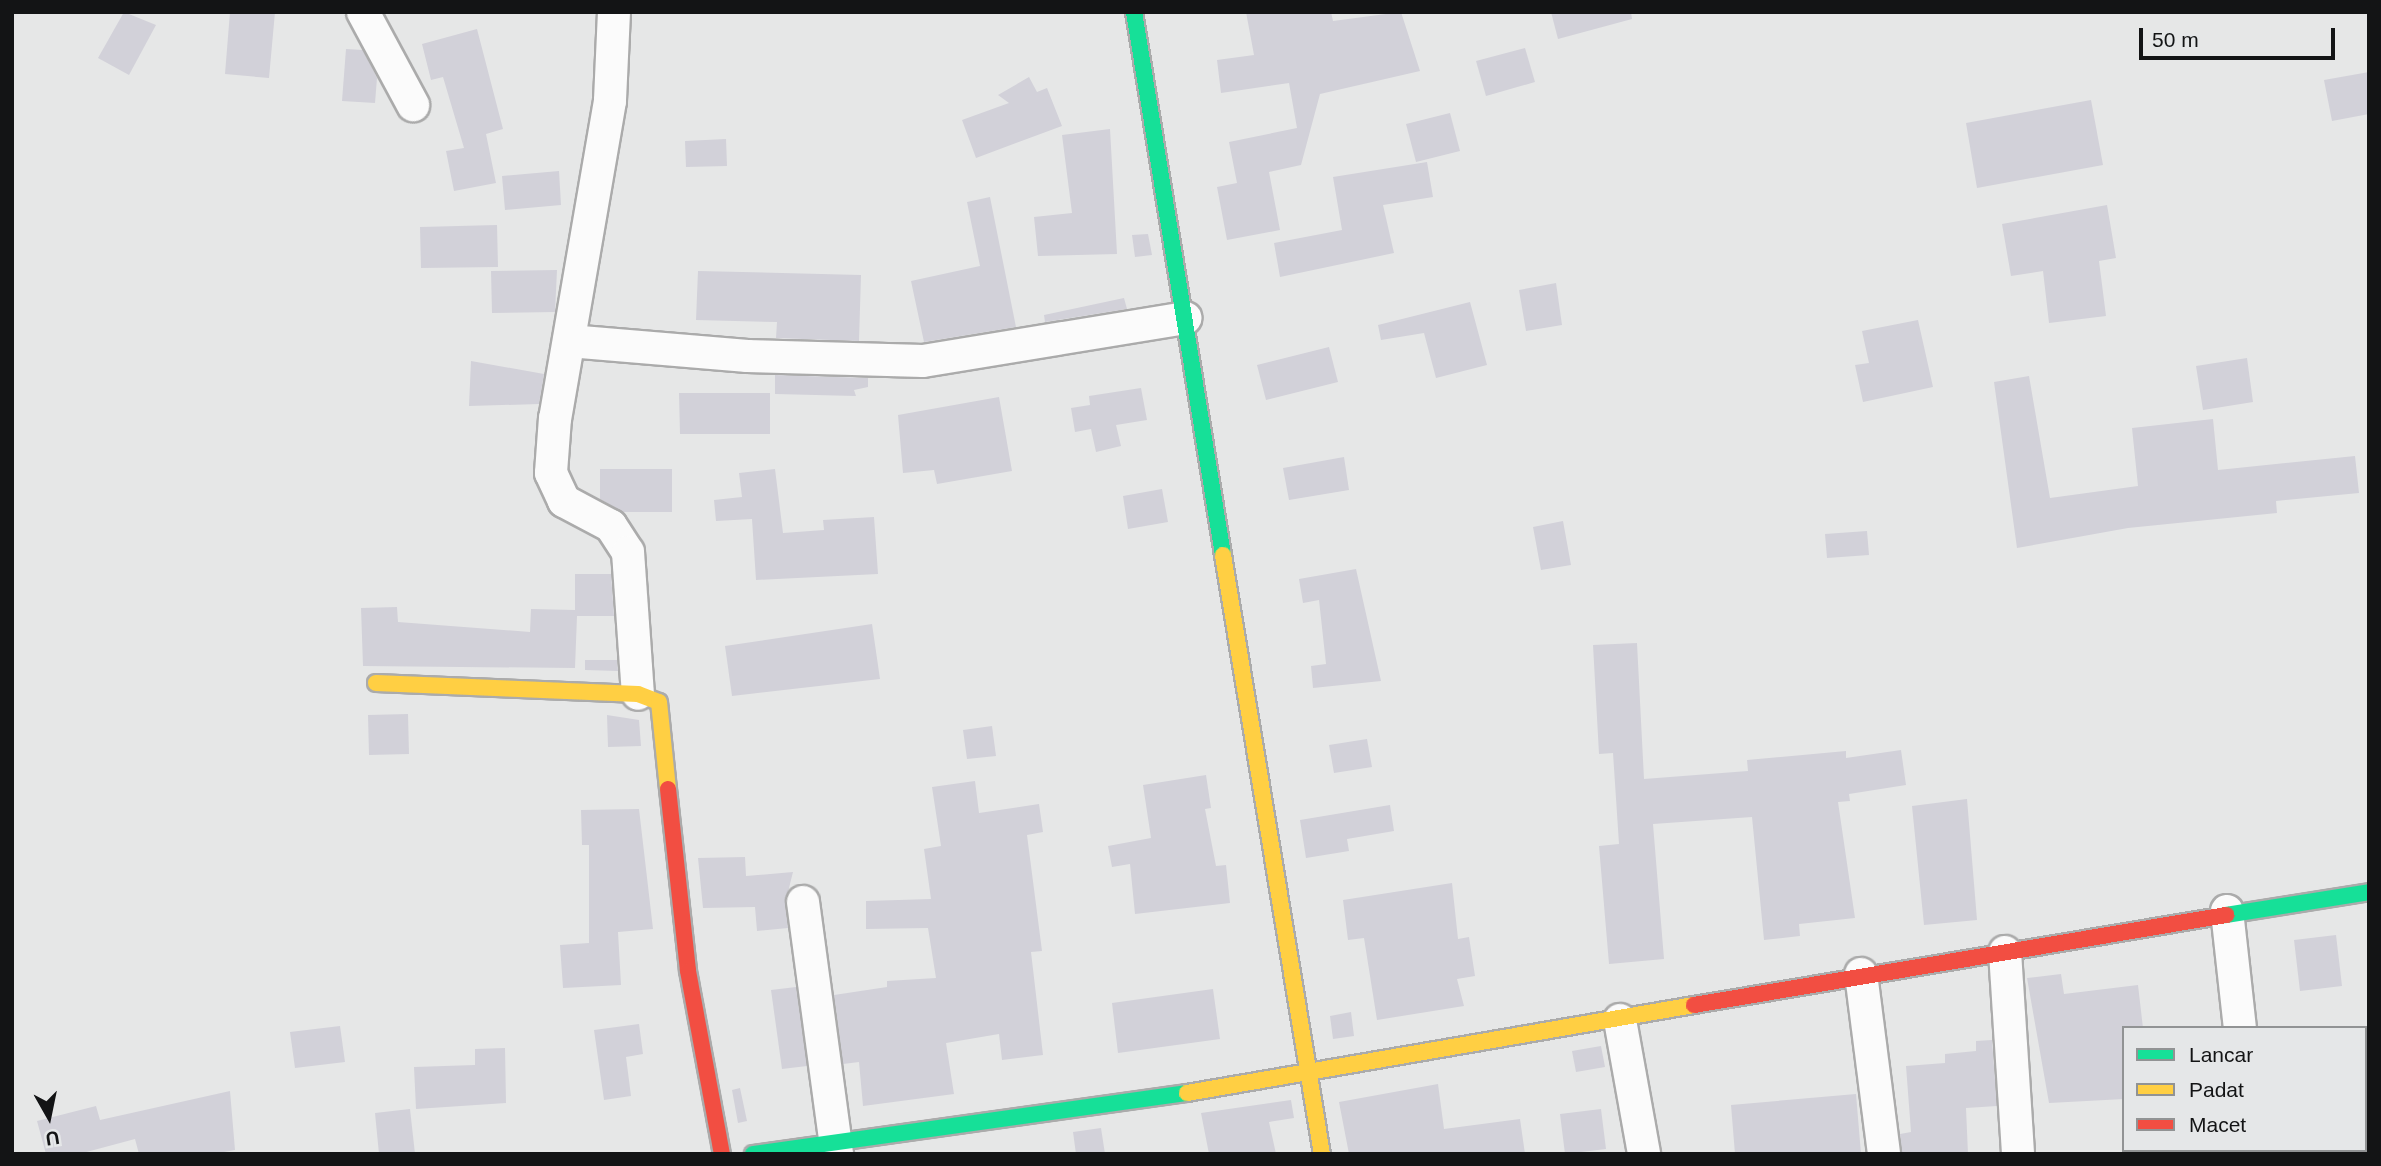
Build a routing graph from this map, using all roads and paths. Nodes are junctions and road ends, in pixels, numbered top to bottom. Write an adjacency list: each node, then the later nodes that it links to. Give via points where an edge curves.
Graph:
1 (363, 12): 4 (street)
2 (614, 12): 6 (street, via 610,101)
3 (1134, 12): 5 (street)
4 (413, 105)
5 (1185, 318): 6 (street, via 923,361 747,356); 16 (street, via 1271,818)
6 (569, 341): 8 (street, via 551,443 554,488 564,501 611,526 628,552)
7 (376, 683): 8 (street)
8 (638, 694): 18 (street, via 659,702 663,711 688,971)
9 (2369, 892): 11 (street)
10 (803, 902): 17 (street)
11 (2227, 911): 12 (street); 15 (street)
12 (2005, 952): 13 (street); 23 (street)
13 (1861, 974): 14 (street); 22 (street)
14 (1620, 1020): 16 (street); 21 (street)
15 (2240, 1026)
16 (1307, 1076): 17 (street); 20 (street)
17 (836, 1148): 19 (street)
18 (722, 1154)
19 (754, 1154)
20 (1322, 1154)
21 (1644, 1154)
22 (1884, 1154)
23 (2018, 1154)

